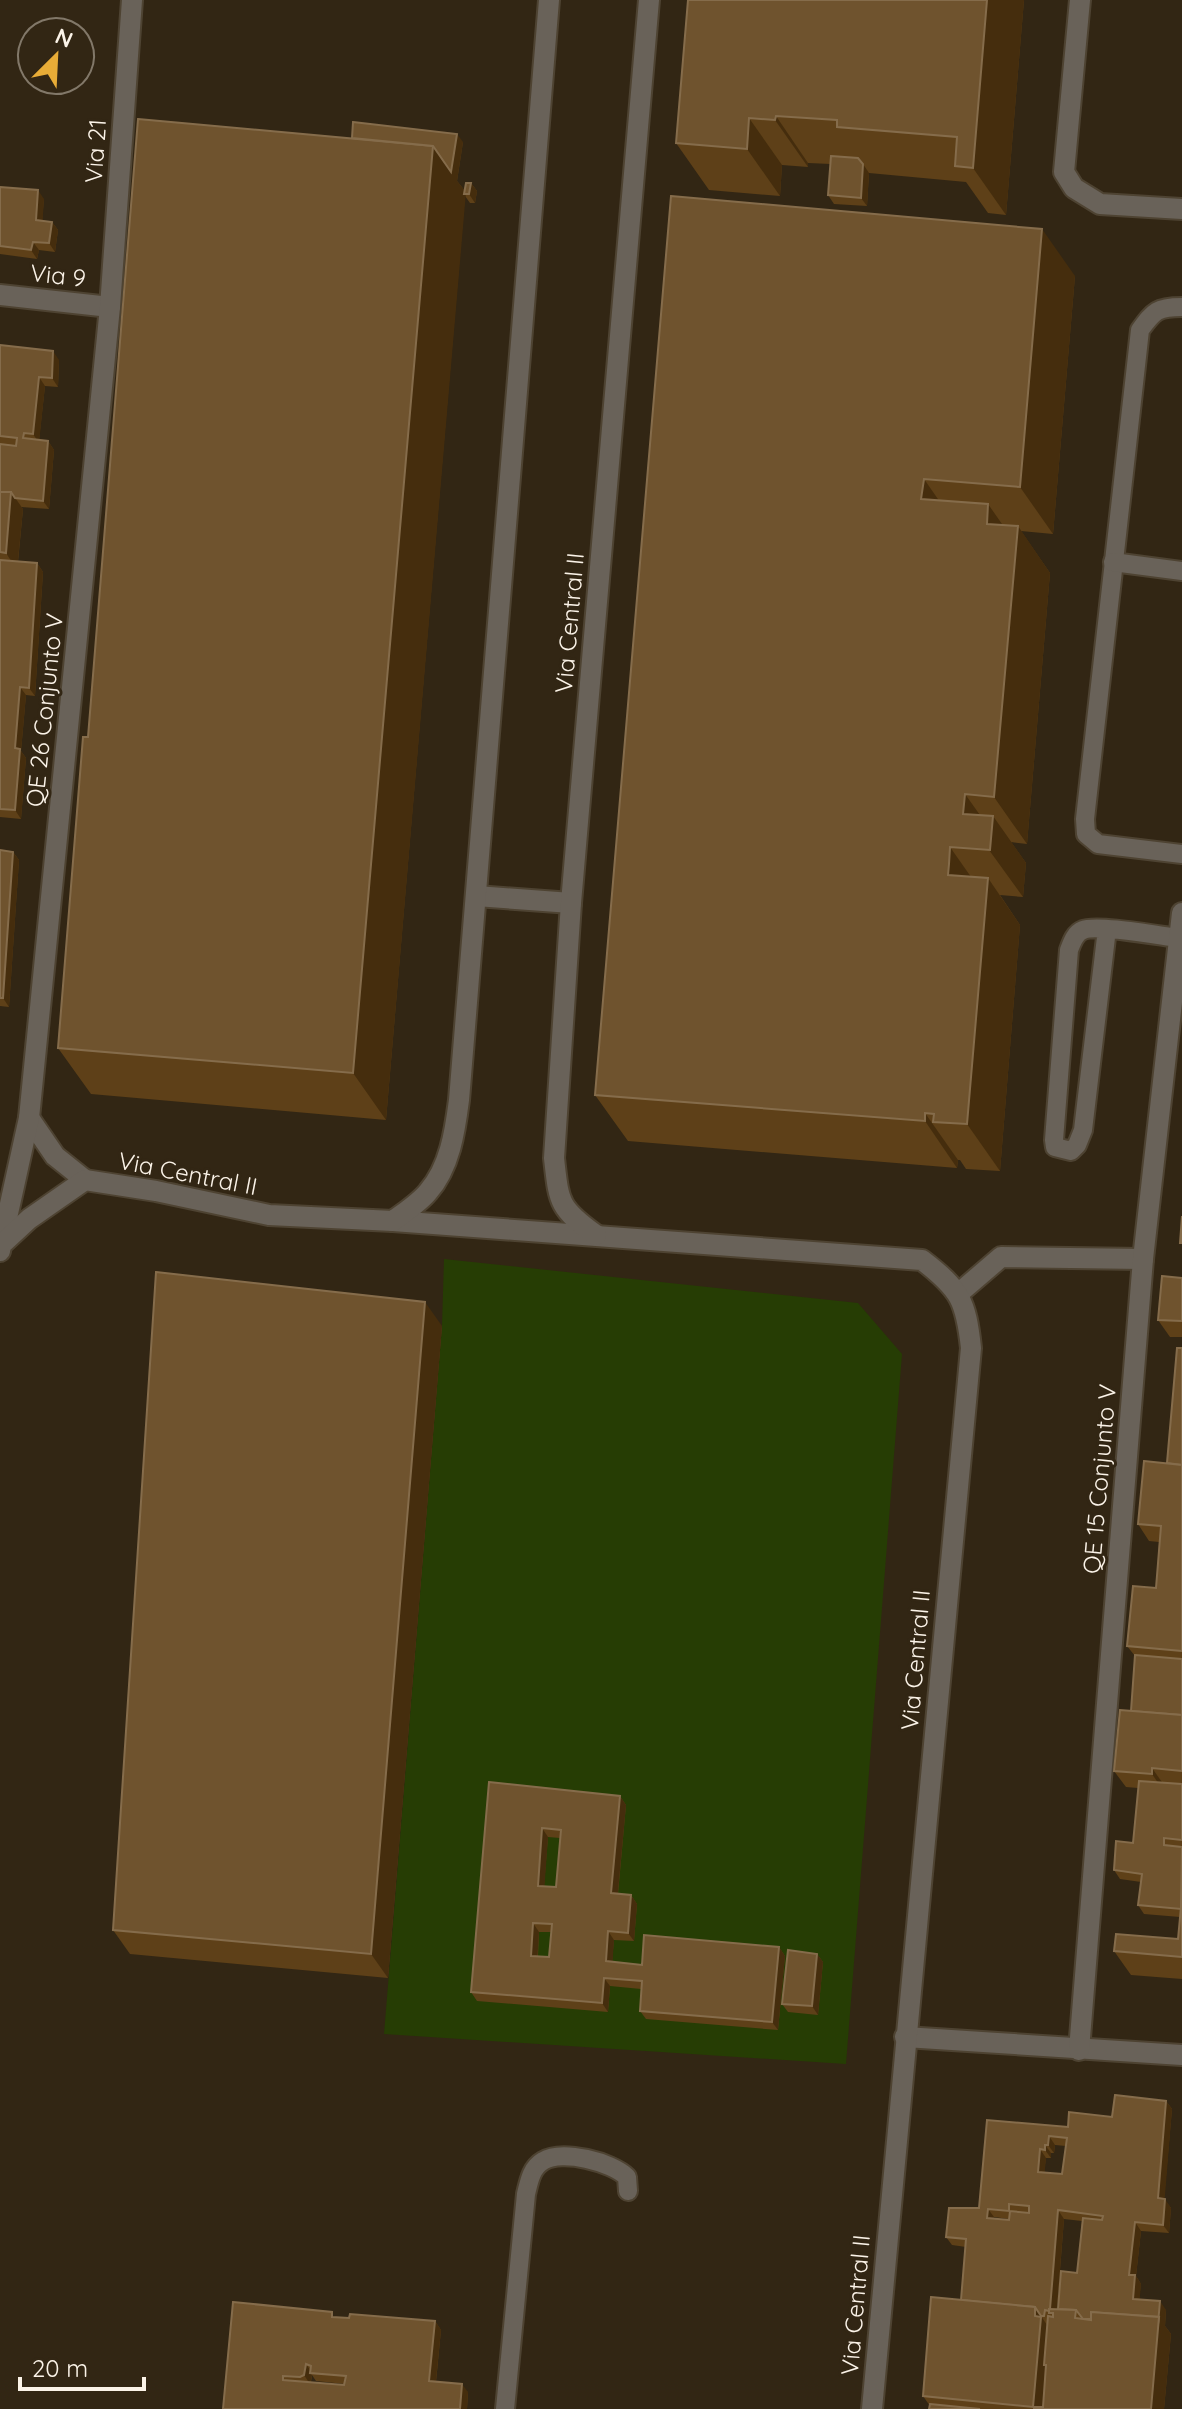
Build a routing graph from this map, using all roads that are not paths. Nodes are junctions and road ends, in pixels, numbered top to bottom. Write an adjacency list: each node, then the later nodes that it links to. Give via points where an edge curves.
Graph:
1 (132, 0): 7 (street, Via 21)
2 (549, 0): 12 (street)
3 (649, 0): 13 (street, Via Central II)
4 (1080, 0): 5 (street, via 1064,172 1074,188 1100,204)
5 (1182, 209)
6 (0, 295): 7 (street, Via 9)
7 (110, 307): 17 (street, QE 26 Conjunto V)
8 (1182, 307): 9 (lane, via 1153,312 1140,330)
9 (1113, 562): 10 (lane); 11 (lane, via 1086,834 1098,844)
10 (1182, 571)
11 (1182, 854)
12 (476, 896): 13 (street); 19 (street, via 454,1133 429,1191)
13 (571, 903): 20 (street, Via Central II, via 554,1158 558,1198)
14 (1182, 913): 16 (street, QE 15 Conjunto V)
15 (1107, 929): 15 (lane, via 1080,931 1069,950 1054,1140 1062,1150 1071,1151 1083,1130); 16 (lane)
16 (1178, 938): 22 (street, QE 15 Conjunto V)
17 (29, 1118): 18 (street, via 55,1156); 21 (street, QE 26 Conjunto V)
18 (85, 1180): 19 (street, Via Central II, via 269,1215); 21 (street, Via Central II, via 29,1219)
19 (393, 1221): 20 (street, Via Central II)
20 (596, 1235): 23 (street, Via Central II, via 922,1260 947,1278)
21 (1, 1248)
22 (1143, 1259): 23 (street, via 1001,1257); 25 (street, QE 15 Conjunto V)
23 (958, 1294): 24 (street, Via Central II, via 967,1314 971,1348)
24 (905, 2037): 25 (street); 29 (street, Via Central II)
25 (1079, 2050): 26 (street)
26 (1182, 2055)
27 (628, 2191): 28 (lane, via 627,2177 604,2163 552,2158 533,2171 526,2194)
28 (505, 2409)
29 (872, 2409)

